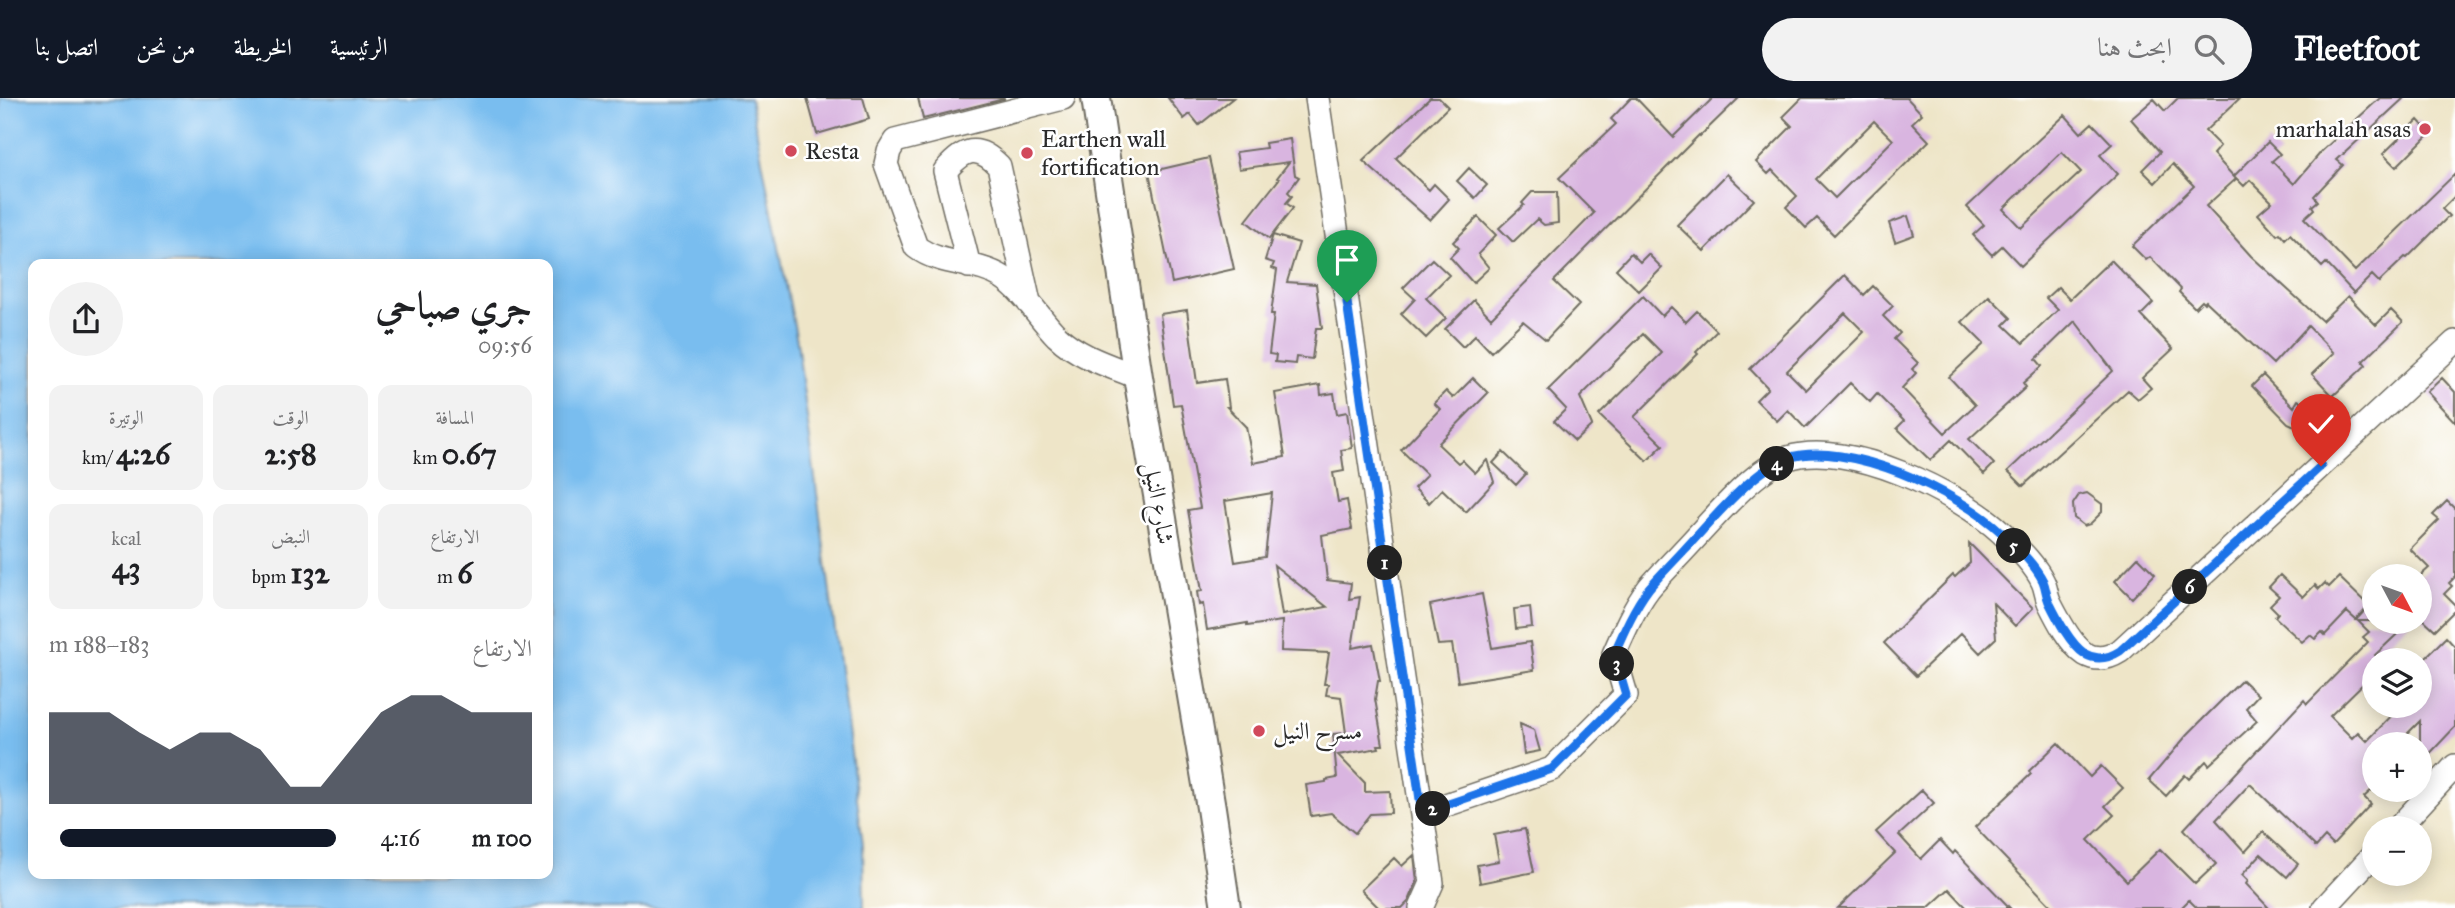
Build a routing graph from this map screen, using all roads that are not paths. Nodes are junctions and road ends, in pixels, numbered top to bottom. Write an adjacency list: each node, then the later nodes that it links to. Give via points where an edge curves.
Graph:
1 (1063, 98): 4 (street, via 894,141 886,164 916,247 928,256)
2 (1096, 98): 7 (main road, شارع النيل)
3 (1317, 98): 9 (street)
4 (969, 266): 5 (street, via 1002,277); 5 (street, via 945,171 956,158 979,151 999,166)
5 (1029, 304): 7 (street, via 1071,348)
6 (2455, 342): 9 (street, via 2110,658 2085,654 2059,620 2032,565 2000,531 1954,499 1901,471 1877,464 1826,455 1787,458 1763,472 1721,511 1648,589 1614,654 1626,695 1552,769)
7 (1138, 377): 12 (main road, شارع النيل)
8 (2455, 766): 10 (street)
9 (1422, 813): 13 (street, via 1432,883)
10 (2409, 816)
11 (2362, 867): 14 (street)
12 (1226, 908)
13 (1421, 908)
14 (2324, 908)

